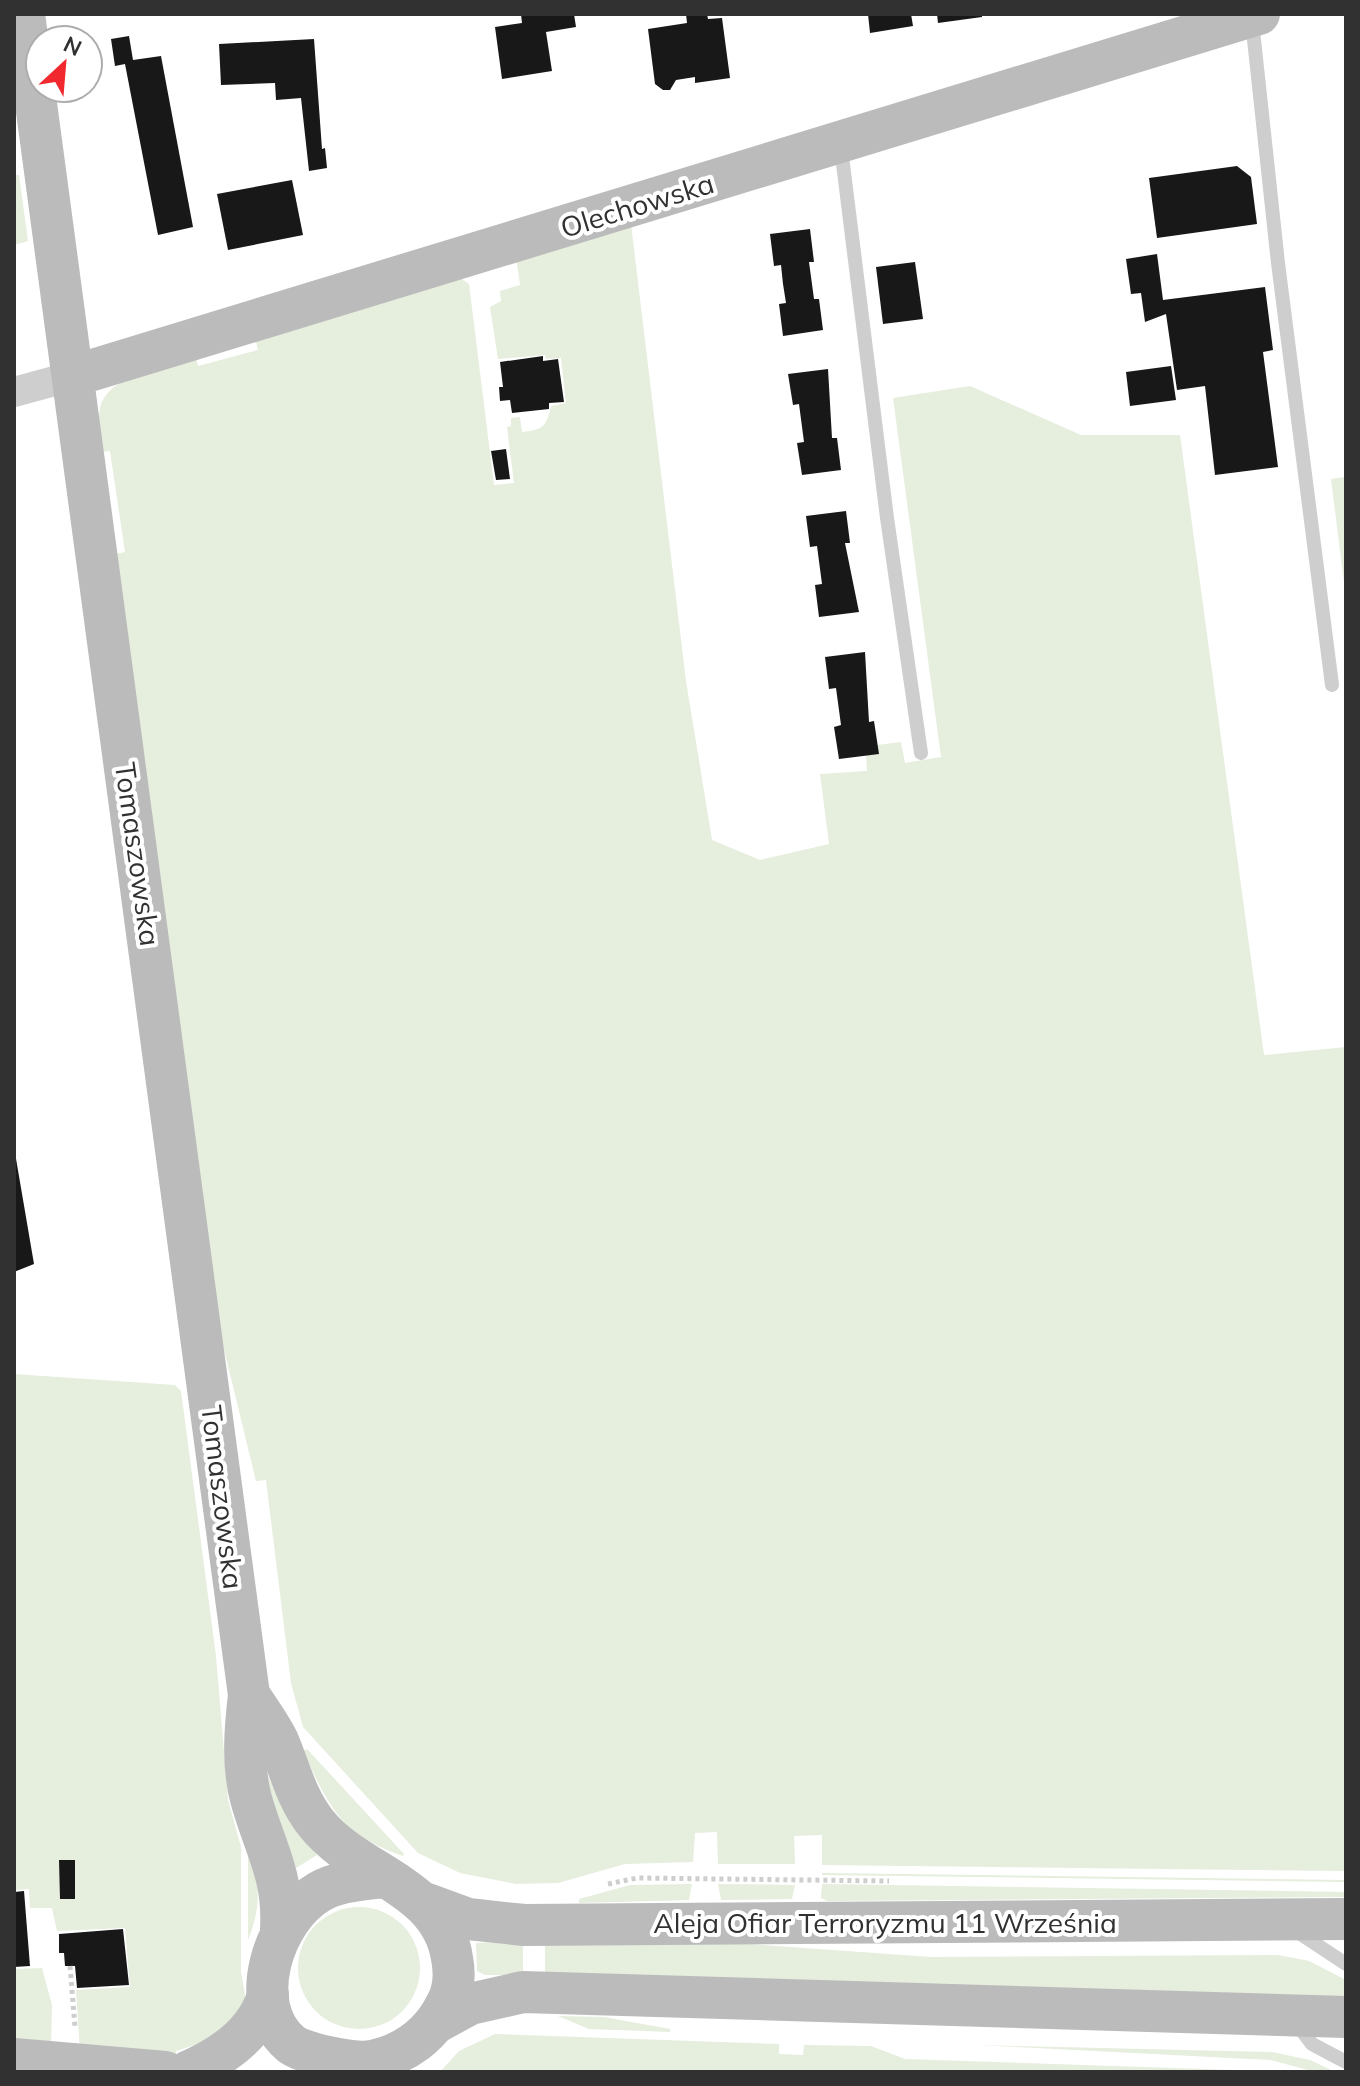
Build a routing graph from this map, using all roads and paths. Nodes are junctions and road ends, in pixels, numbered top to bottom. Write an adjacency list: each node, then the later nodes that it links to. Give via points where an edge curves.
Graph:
1 (24, 14): 4 (street, Tomaszowska)
2 (1255, 15): 3 (street, Olechowska); 6 (lane, via 1278,263)
3 (840, 143): 4 (street, Olechowska); 7 (lane)
4 (73, 376): 5 (street, Olechowska); 8 (street, Tomaszowska)
5 (14, 392)
6 (1332, 685)
7 (921, 753)
8 (249, 1695): 9 (street, Tomaszowska, via 315,1821 342,1851); 13 (street, Tomaszowska, via 244,1738 251,1797 281,1886)
9 (383, 1877): 10 (street); 13 (street, via 319,1892)
10 (427, 1904): 11 (street, Aleja Ofiar Terroryzmu 11 Września, via 468,1919 524,1925); 19 (street, via 450,1942 455,1973)
11 (1278, 1919): 12 (street, Aleja Ofiar Terroryzmu 11 Września); 14 (lane)
12 (1346, 1919)
13 (281, 1929): 16 (street)
14 (1346, 1964)
15 (70, 1966): 23 (path)
16 (268, 1995): 21 (street); 26 (street, via 260,2017 243,2037)
17 (1291, 2017): 18 (street); 19 (street, via 523,1992 470,2004); 22 (lane, via 1312,2044)
18 (1346, 2017)
19 (437, 2022): 24 (street, via 405,2050)
20 (14, 2059): 23 (street)
21 (295, 2059): 24 (street); 27 (street)
22 (1346, 2062)
23 (76, 2064): 25 (street)
24 (376, 2065)
25 (165, 2072)
26 (187, 2072)
27 (234, 2072)

